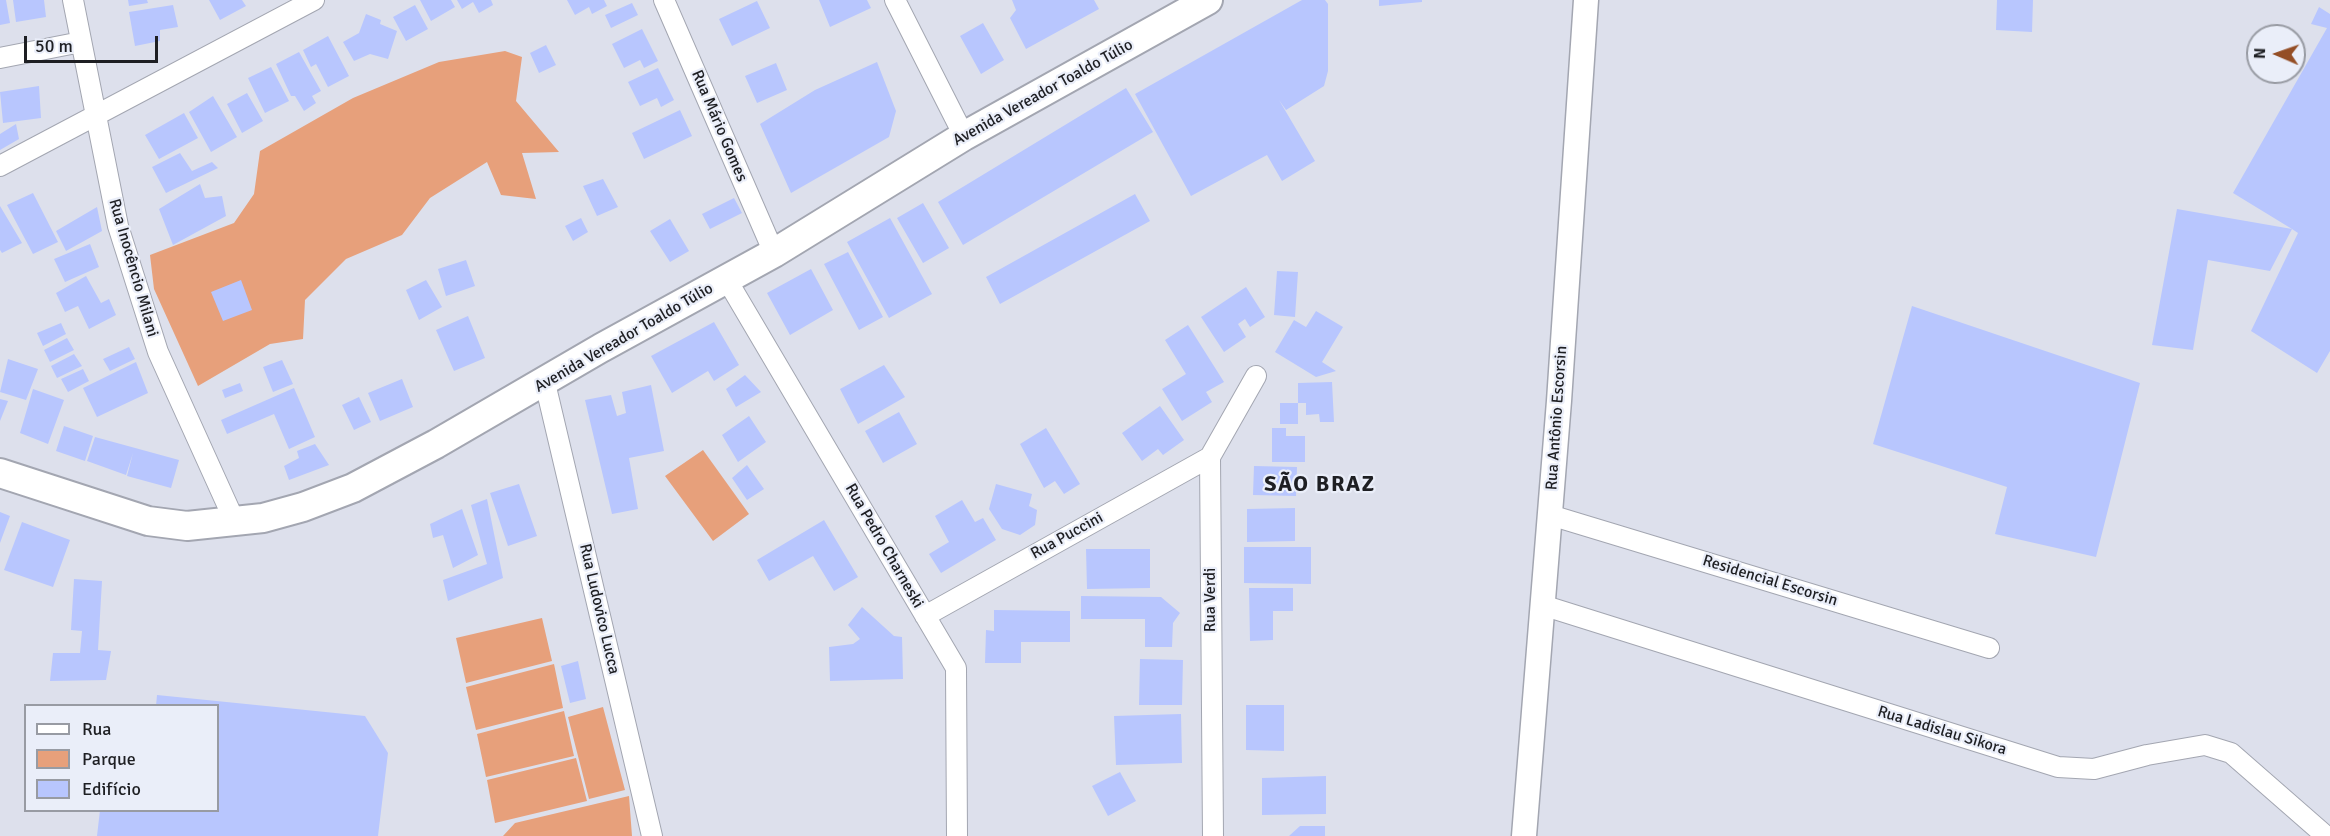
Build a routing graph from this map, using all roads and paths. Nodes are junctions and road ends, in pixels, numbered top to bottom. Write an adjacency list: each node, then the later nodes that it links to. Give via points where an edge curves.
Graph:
1 (73, 0): 7 (street, Rua Inocêncio Milani)
2 (314, 0): 9 (street)
3 (664, 0): 12 (street, Rua Mário Gomes)
4 (895, 0): 10 (street)
5 (1208, 0): 10 (main road, Avenida Vereador Toaldo Túlio)
6 (1586, 0): 18 (street, Rua Antônio Escorsin)
7 (81, 42): 8 (street); 9 (street, Rua Inocêncio Milani)
8 (0, 58)
9 (96, 117): 11 (street); 19 (street, Rua Inocêncio Milani, via 118,226 158,352)
10 (964, 136): 12 (main road, Avenida Vereador Toaldo Túlio)
11 (0, 166)
12 (774, 253): 13 (main road, Avenida Vereador Toaldo Túlio)
13 (727, 280): 15 (main road, Avenida Vereador Toaldo Túlio); 21 (street, Rua Pedro Charneski)
14 (1256, 376): 16 (street)
15 (545, 383): 19 (main road, Avenida Vereador Toaldo Túlio, via 353,488 303,507); 24 (street, Rua Ludovico Lucca)
16 (1210, 457): 21 (street, Rua Puccini); 26 (street, Rua Verdi)
17 (0, 473): 19 (main road, Avenida Vereador Toaldo Túlio, via 148,521 187,526)
18 (1550, 515): 20 (street, Rua Antônio Escorsin); 22 (street, Residencial Escorsin)
19 (235, 522)
20 (1542, 605): 23 (street, Rua Ladislau Sikora, via 2058,767 2094,769 2205,745 2231,753); 27 (street, Rua Antônio Escorsin)
21 (925, 616): 25 (street, Rua Pedro Charneski, via 956,668)
22 (1989, 648)
23 (2324, 832)
24 (652, 836)
25 (957, 836)
26 (1213, 836)
27 (1524, 836)

